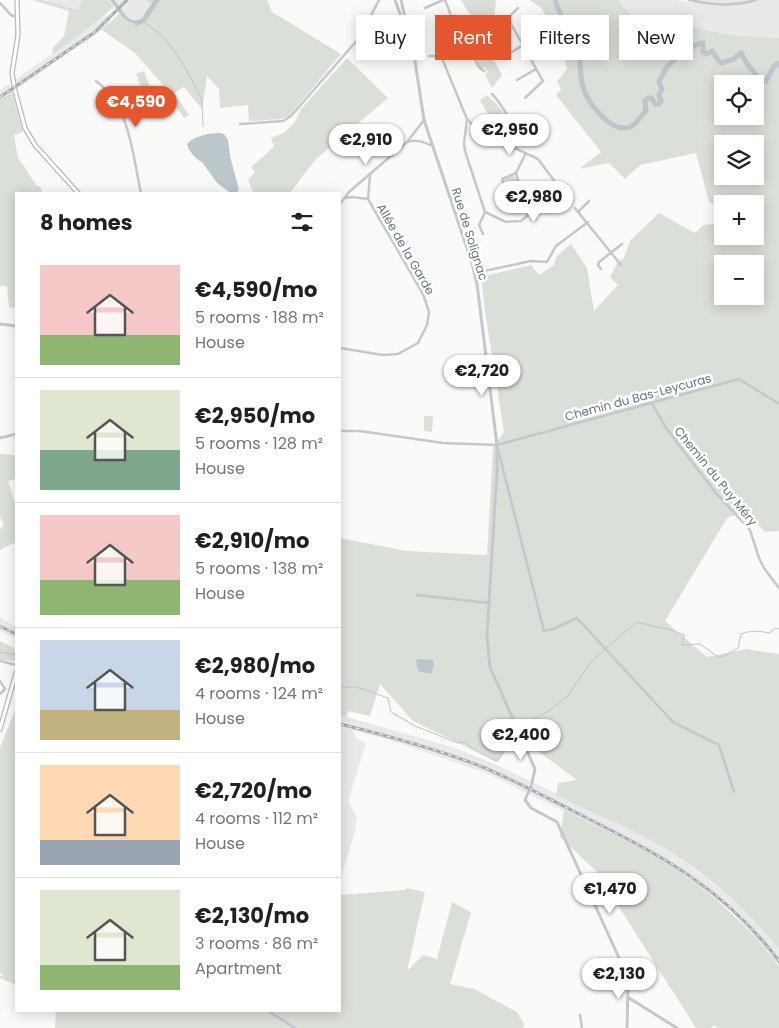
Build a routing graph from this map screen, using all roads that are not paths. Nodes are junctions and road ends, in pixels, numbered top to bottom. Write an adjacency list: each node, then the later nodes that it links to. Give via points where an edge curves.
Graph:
1 (17, 0): 15 (main road)
2 (379, 0): 32 (street, via 360,37 291,116 283,122)
3 (395, 0): 11 (street, Rue de Solignac)
4 (401, 0): 12 (street, Rue de Solignac)
5 (444, 0): 9 (street); 13 (street)
6 (689, 0): 7 (street, via 724,6)
7 (756, 0)
8 (0, 3): 15 (street)
9 (425, 8)
10 (518, 8): 14 (street)
11 (401, 15)
12 (404, 15)
13 (451, 15)
14 (511, 15)
15 (18, 18): 40 (main road, via 12,73 25,128 35,145)
16 (511, 24): 17 (street)
17 (521, 42)
18 (429, 56): 19 (street)
19 (435, 56)
20 (414, 60): 31 (street, Rue de Solignac)
21 (444, 60): 30 (street)
22 (474, 60): 25 (street)
23 (531, 60): 24 (street)
24 (536, 69): 26 (street); 29 (street, via 543,81)
25 (484, 71)
26 (517, 80)
27 (96, 81): 41 (street, via 124,118)
28 (492, 94): 34 (street, via 511,125)
29 (525, 98)
30 (467, 119): 34 (street, via 479,131); 48 (street, via 465,151)
31 (424, 120): 33 (street); 35 (street, Rue de Solignac)
32 (240, 124)
33 (407, 142): 35 (street, via 416,140); 38 (street)
34 (506, 144): 36 (street)
35 (433, 146): 56 (street, Rue de Solignac)
36 (526, 153): 37 (street); 39 (street, via 538,160)
37 (516, 173): 37 (street, via 521,189 516,193 504,186 502,179)
38 (370, 174): 43 (street); 44 (street, Allée de la Garde)
39 (560, 188): 42 (street); 48 (street, via 521,221 506,222)
40 (78, 192)
41 (141, 192)
42 (567, 198)
43 (344, 199): 44 (street, Allée de la Garde); 46 (street)
44 (368, 199): 59 (street, Allée de la Garde, via 423,294 429,312 428,325 418,343 398,354 383,355)
45 (589, 201): 49 (street)
46 (341, 203)
47 (574, 208): 49 (street)
48 (485, 212): 51 (street, via 479,226)
49 (578, 212): 50 (street)
50 (588, 222): 53 (street); 56 (street, via 556,246 545,263 531,261)
51 (482, 234)
52 (622, 244): 53 (street)
53 (611, 253): 54 (street); 55 (street, via 599,262)
54 (621, 265)
55 (601, 269)
56 (475, 273): 65 (street, Rue de Solignac)
57 (0, 324): 58 (street)
58 (15, 326)
59 (341, 348)
60 (652, 403): 61 (street, Chemin du Bas-Leycuras, via 739,379); 65 (street, Chemin du Bas-Leycuras); 66 (street, Chemin du Puy Méry, via 684,453 750,530 759,558)
61 (779, 404)
62 (341, 430): 65 (street, Chemin du Bas-Leycuras, via 443,444)
63 (15, 434): 64 (street)
64 (0, 438)
65 (497, 445): 68 (street, Rue de Solignac); 75 (street, via 544,631 577,618 673,722 719,745)
66 (779, 588)
67 (417, 594): 68 (street)
68 (489, 603): 76 (street, Rue de Solignac, via 490,667 535,769 525,800 531,808 557,822 625,971)
69 (0, 661): 70 (street)
70 (15, 665)
71 (15, 676): 74 (main road)
72 (0, 682): 73 (street, via 5,690)
73 (0, 694)
74 (0, 729)
75 (734, 792)
76 (628, 998): 81 (street); 82 (street)
77 (270, 1012): 79 (street)
78 (580, 1015): 80 (street)
79 (296, 1028)
80 (582, 1028)
81 (627, 1028)
82 (677, 1028)

